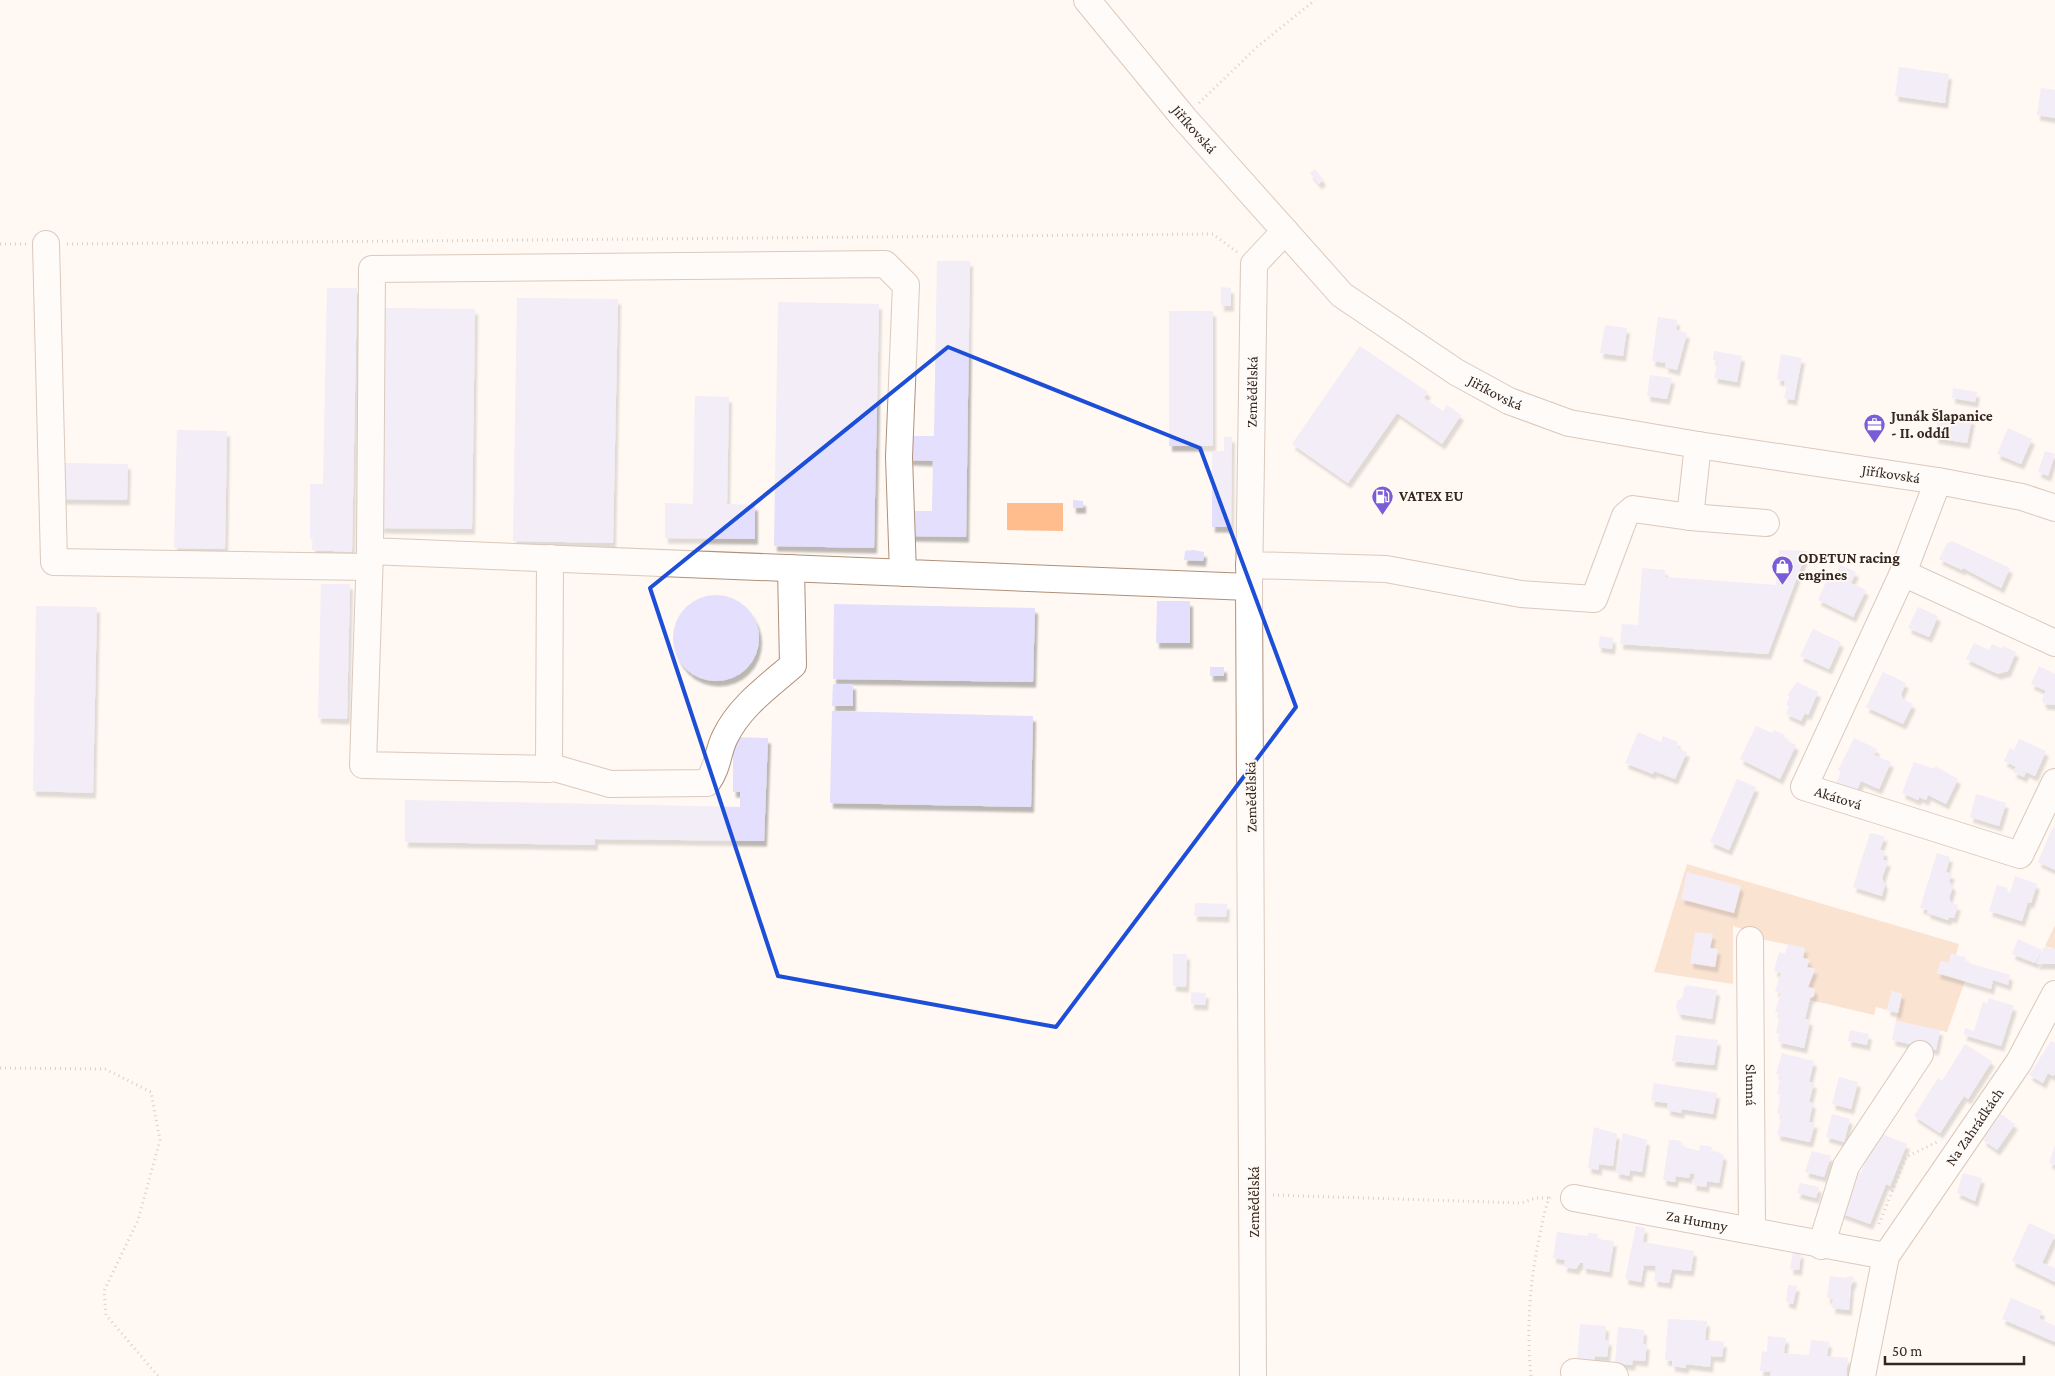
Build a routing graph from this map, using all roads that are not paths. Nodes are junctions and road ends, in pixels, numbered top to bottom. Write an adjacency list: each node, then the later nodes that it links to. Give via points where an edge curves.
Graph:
1 (1087, 0): 2 (street, Jiříkovská, via 1184,118)
2 (1285, 231): 4 (street, Jiříkovská, via 1342,295 1456,372 1509,402 1569,423); 14 (street, Zemědělská, via 1254,264)
3 (46, 244): 10 (street, via 54,562)
4 (1698, 445): 5 (street, Jiříkovská); 7 (street)
5 (1938, 481): 6 (street, Jiříkovská, via 2022,497); 13 (street, Akátová)
6 (2055, 508)
7 (1690, 517): 8 (street); 14 (street, via 1633,508 1624,516 1594,598 1521,594 1386,569)
8 (1766, 523)
9 (550, 558): 10 (street); 10 (street, via 549,769 363,765); 11 (street)
10 (370, 559): 12 (street, via 372,269 885,264 906,285 899,457)
11 (791, 568): 12 (street); 16 (street, via 794,665 748,703 724,738 715,771 707,783 610,784)
12 (903, 573): 14 (street)
13 (1903, 573): 15 (street); 17 (street, Akátová, via 1804,787 2020,855)
14 (1249, 576): 26 (street, Zemědělská)
15 (2055, 643)
16 (558, 770)
17 (2055, 782)
18 (1750, 940): 22 (street, Slunná)
19 (2055, 994): 24 (street, Na Zahrádkách, via 2019,1062)
20 (1920, 1054): 23 (street, via 1846,1166)
21 (1561, 1198): 22 (street, Za Humny)
22 (1752, 1230): 23 (street, Za Humny)
23 (1821, 1246): 24 (street)
24 (1886, 1256): 28 (street, Na Zahrádkách)
25 (1574, 1372): 27 (street)
26 (1253, 1376)
27 (1615, 1376)
28 (1862, 1376)

